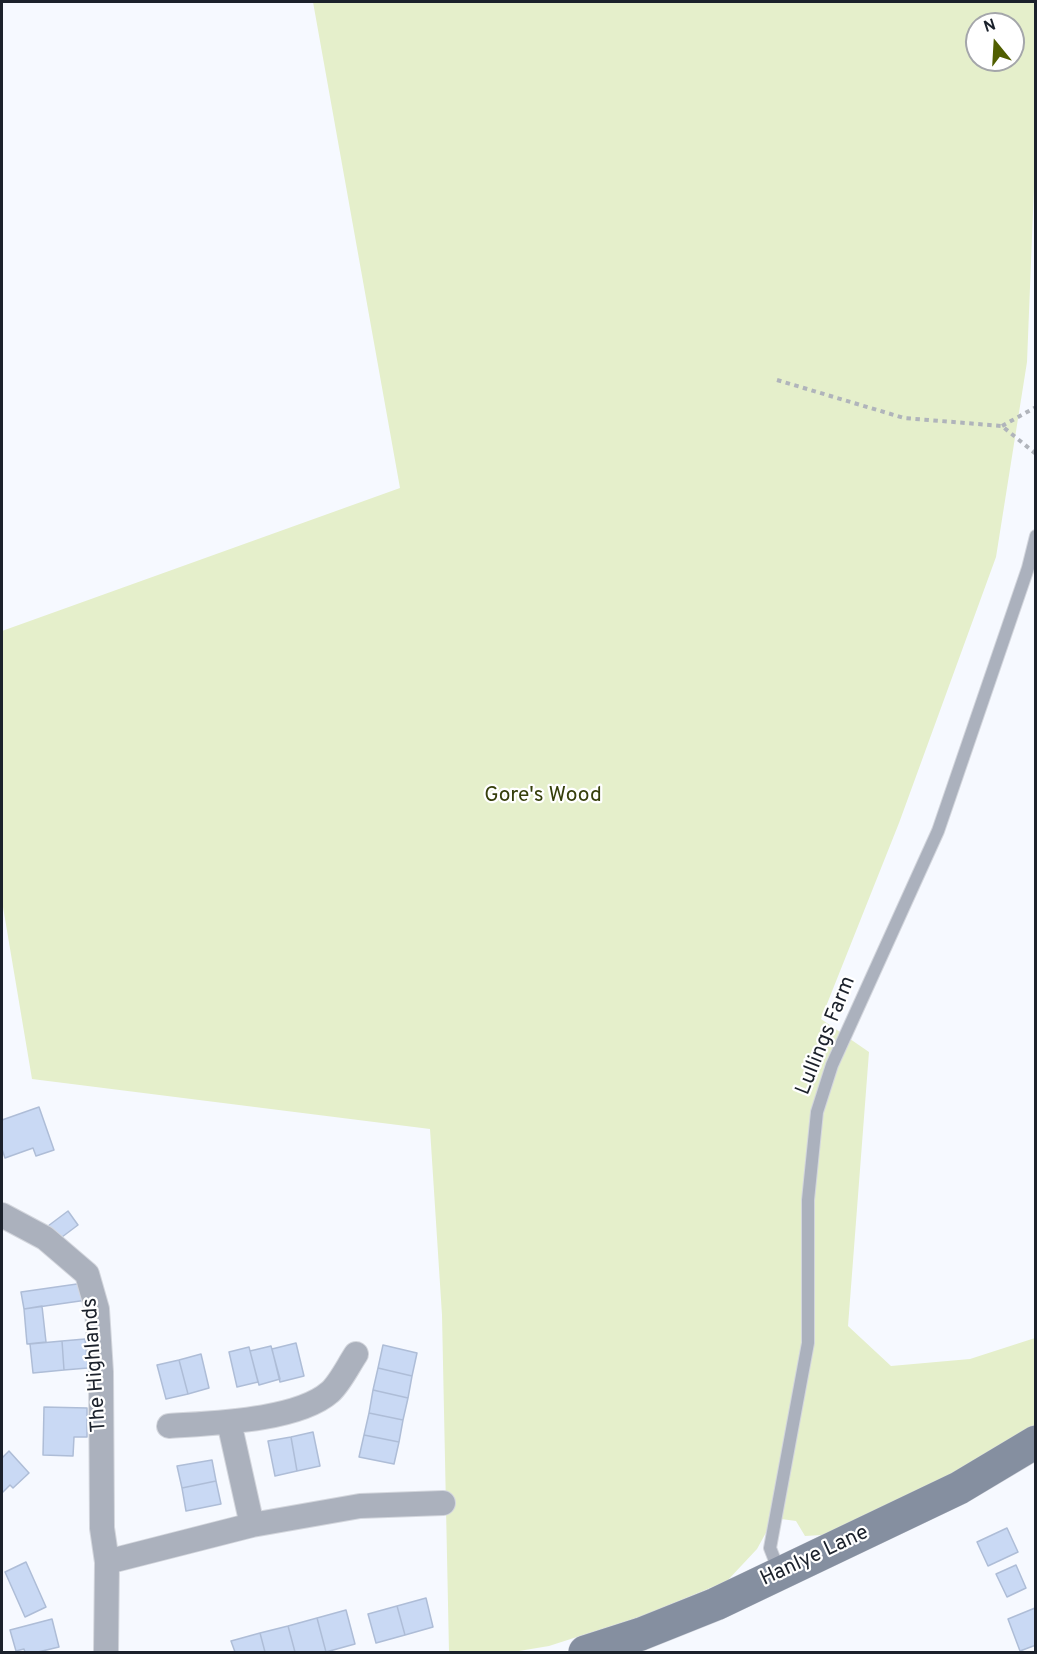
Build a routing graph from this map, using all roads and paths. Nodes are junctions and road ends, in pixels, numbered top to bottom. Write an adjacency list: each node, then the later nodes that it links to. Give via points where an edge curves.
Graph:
1 (777, 380): 3 (path, via 904,418)
2 (1035, 407): 3 (path)
3 (1002, 426): 4 (path)
4 (1035, 454)
5 (1035, 536): 14 (lane, Lullings Farm, via 1028,568 938,831 832,1065 817,1112 808,1200 808,1342 770,1548)
6 (2, 1215): 13 (street, The Highlands, via 45,1238 87,1274 98,1320 102,1528)
7 (356, 1354): 8 (street, via 330,1392 302,1408)
8 (229, 1422): 9 (street); 12 (street)
9 (169, 1426)
10 (1035, 1442): 14 (street, Hanlye Lane, via 959,1488)
11 (443, 1503): 12 (street, via 360,1506)
12 (252, 1525): 13 (street)
13 (107, 1562): 15 (street, The Highlands)
14 (780, 1574): 16 (street, Hanlye Lane, via 641,1634)
15 (106, 1653)
16 (585, 1653)

